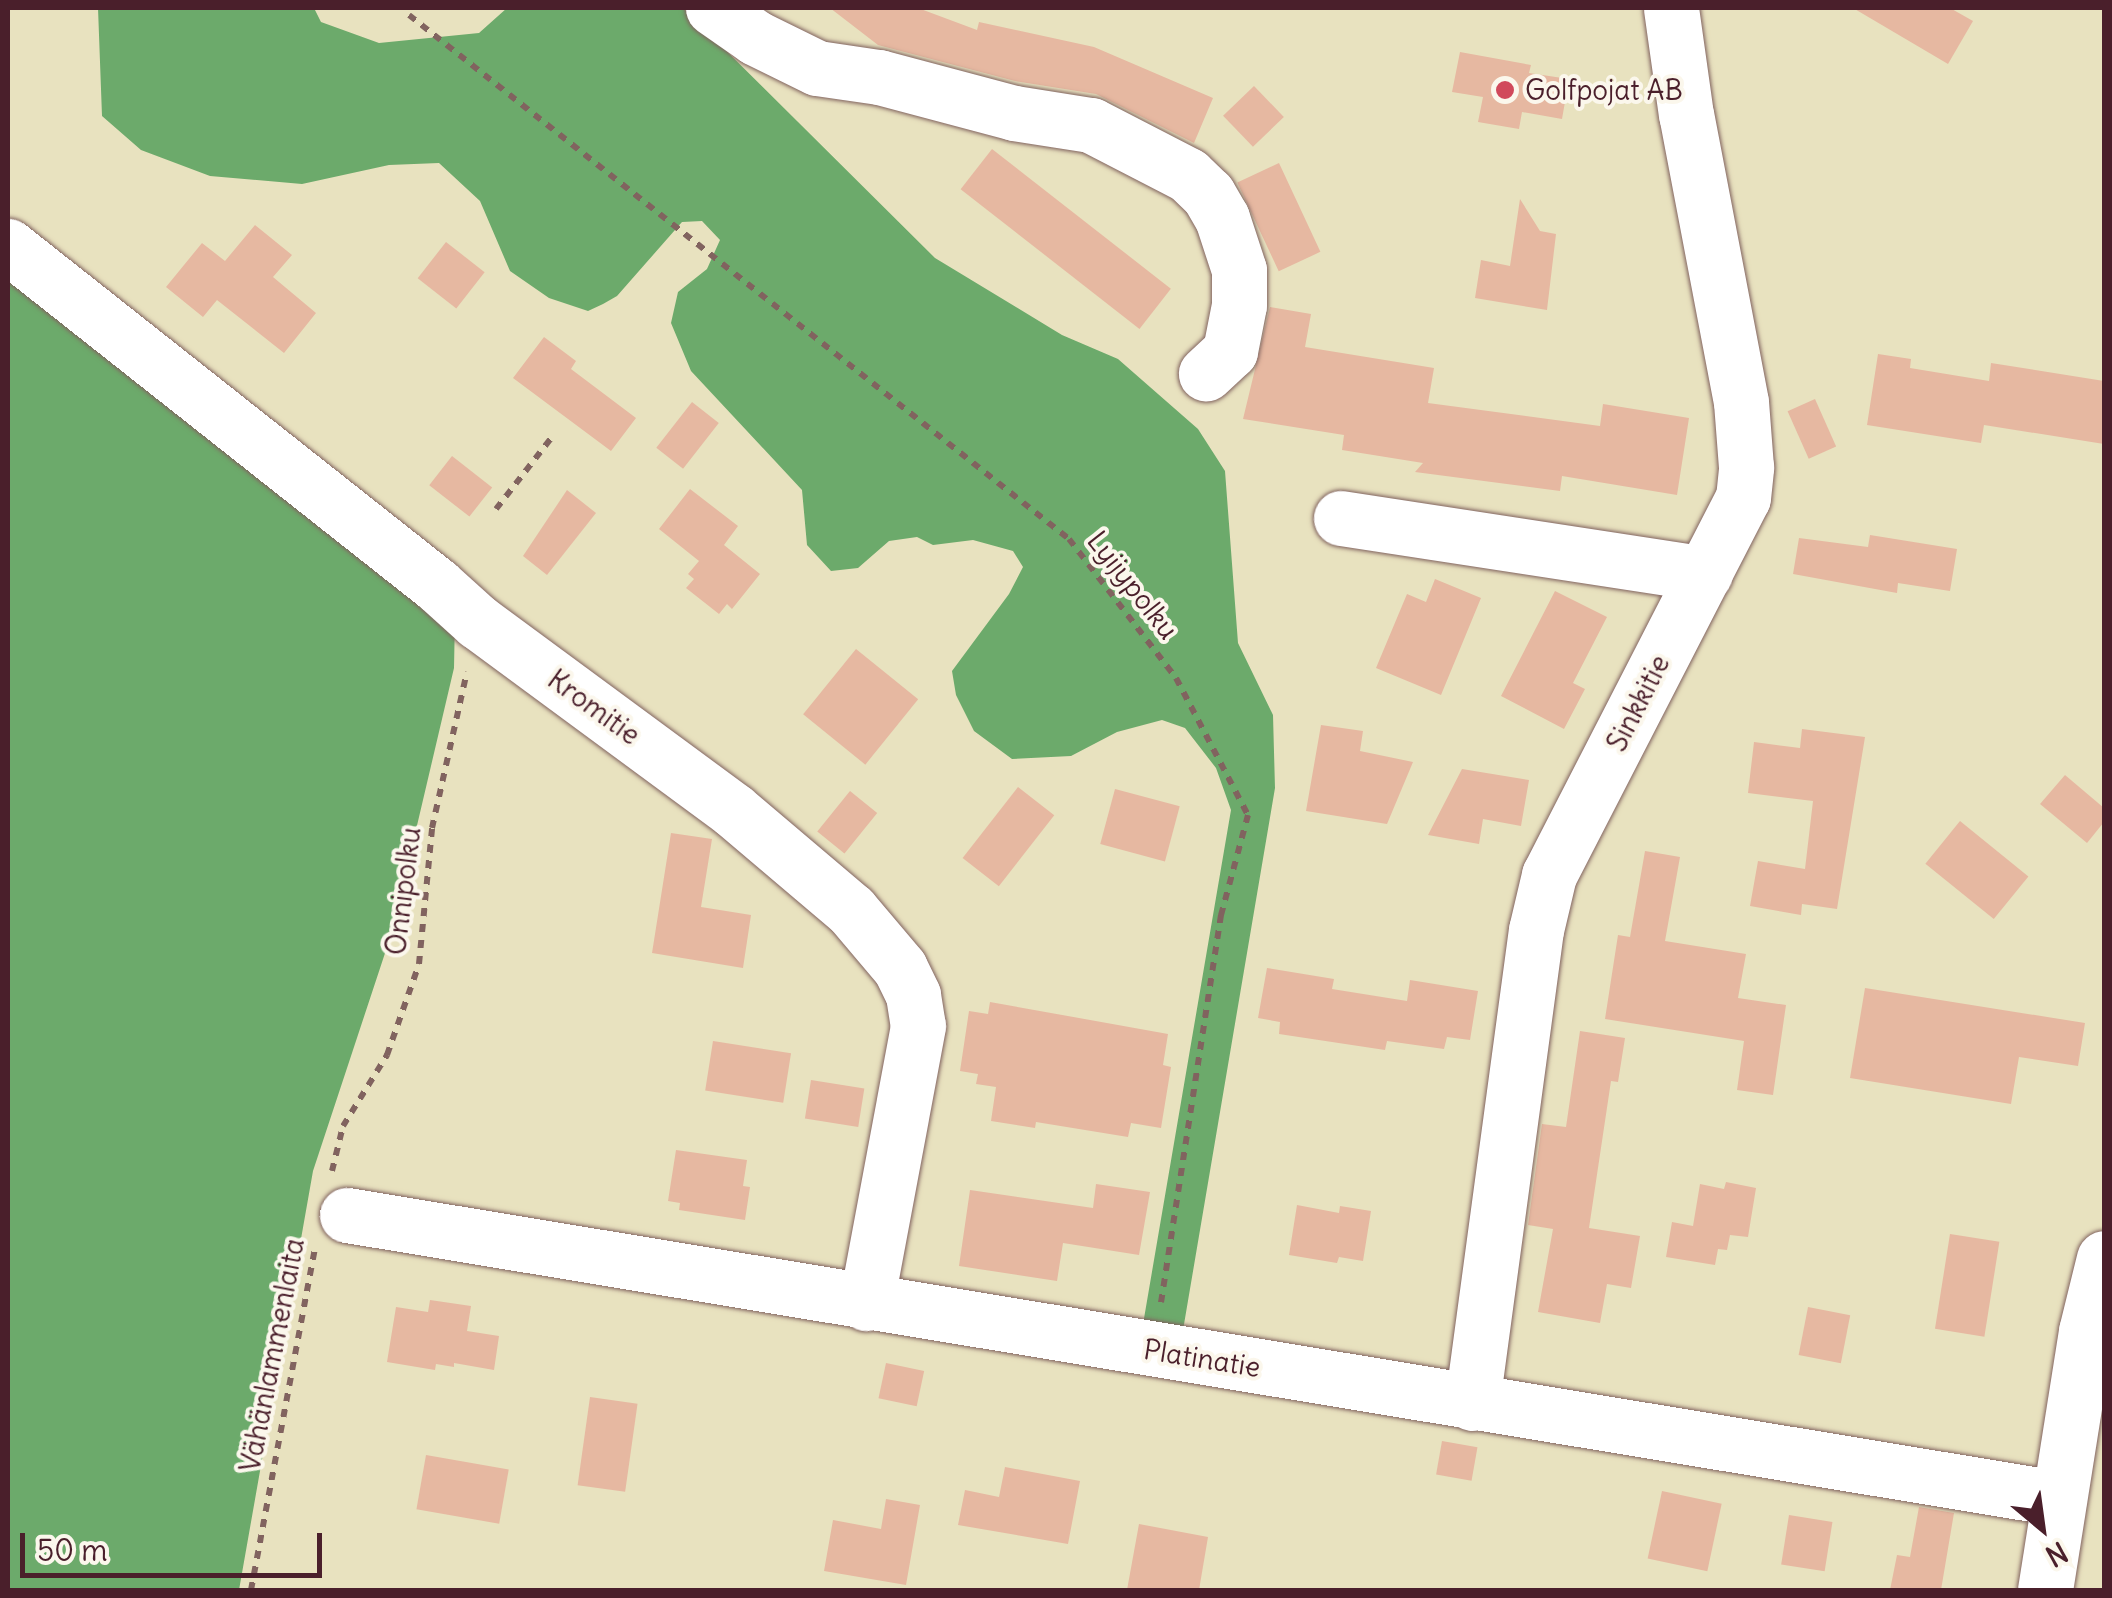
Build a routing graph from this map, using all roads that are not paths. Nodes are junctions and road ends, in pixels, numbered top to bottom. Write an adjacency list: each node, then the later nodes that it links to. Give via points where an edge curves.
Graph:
1 (713, 8): 4 (street, via 816,68 1090,125 1188,175 1222,218 1238,270 1230,351)
2 (1671, 8): 6 (street, Sinkkitie, via 1741,402 1746,467 1742,498)
3 (8, 246): 9 (street, Kromitie, via 478,622 733,810 850,910 900,968 918,1026)
4 (1206, 373)
5 (1342, 518): 6 (street)
6 (1705, 574): 10 (street, Sinkkitie, via 1549,875)
7 (334, 1213): 9 (street, Platinatie)
8 (2104, 1258): 11 (street)
9 (866, 1302): 10 (street, Platinatie)
10 (1472, 1403): 11 (street, Platinatie)
11 (2057, 1498): 12 (street)
12 (2044, 1590)

